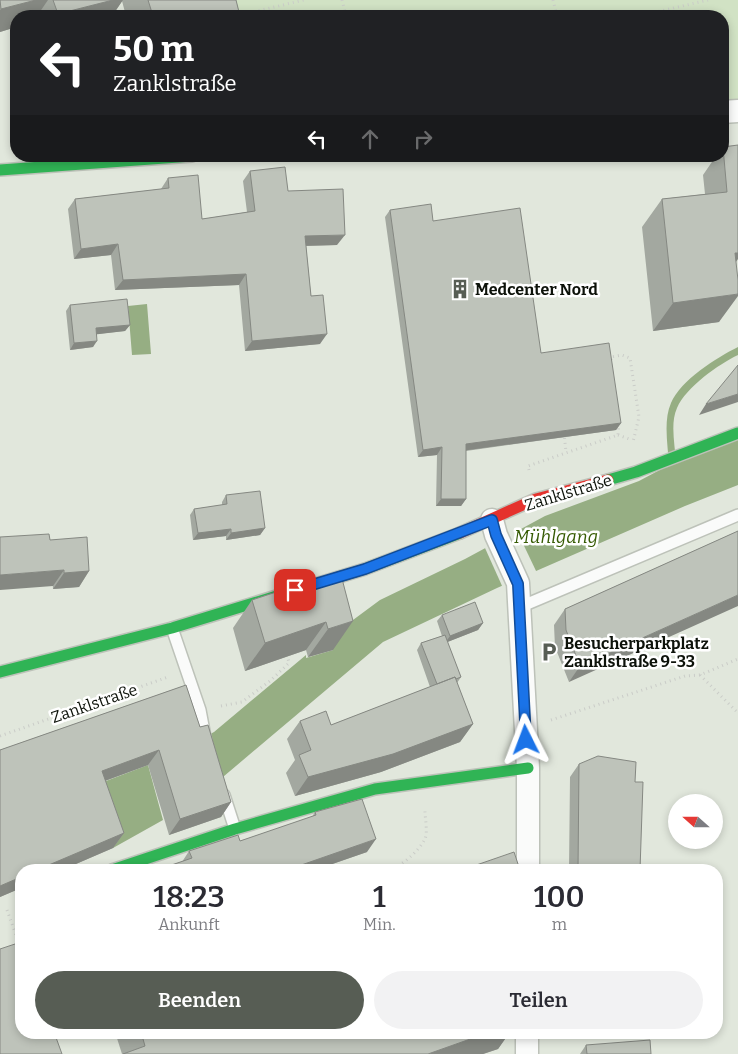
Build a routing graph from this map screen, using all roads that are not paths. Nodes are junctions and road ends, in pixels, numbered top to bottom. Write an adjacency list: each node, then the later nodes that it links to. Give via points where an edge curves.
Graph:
1 (110, 162): 2 (street)
2 (0, 170)
3 (738, 433): 5 (street, Zanklstraße, via 636,472 536,499)
4 (738, 515): 6 (lane)
5 (494, 528): 6 (street, via 518,584); 7 (street, Zanklstraße)
6 (520, 607): 10 (street)
7 (172, 628): 8 (street, Zanklstraße); 9 (lane, via 200,710)
8 (0, 672)
9 (209, 750)
10 (528, 768): 12 (street, via 375,789); 14 (street)
11 (220, 784): 12 (lane)
12 (234, 829): 13 (street)
13 (130, 864)
14 (528, 864)
15 (527, 1039): 16 (street)
16 (527, 1054)

